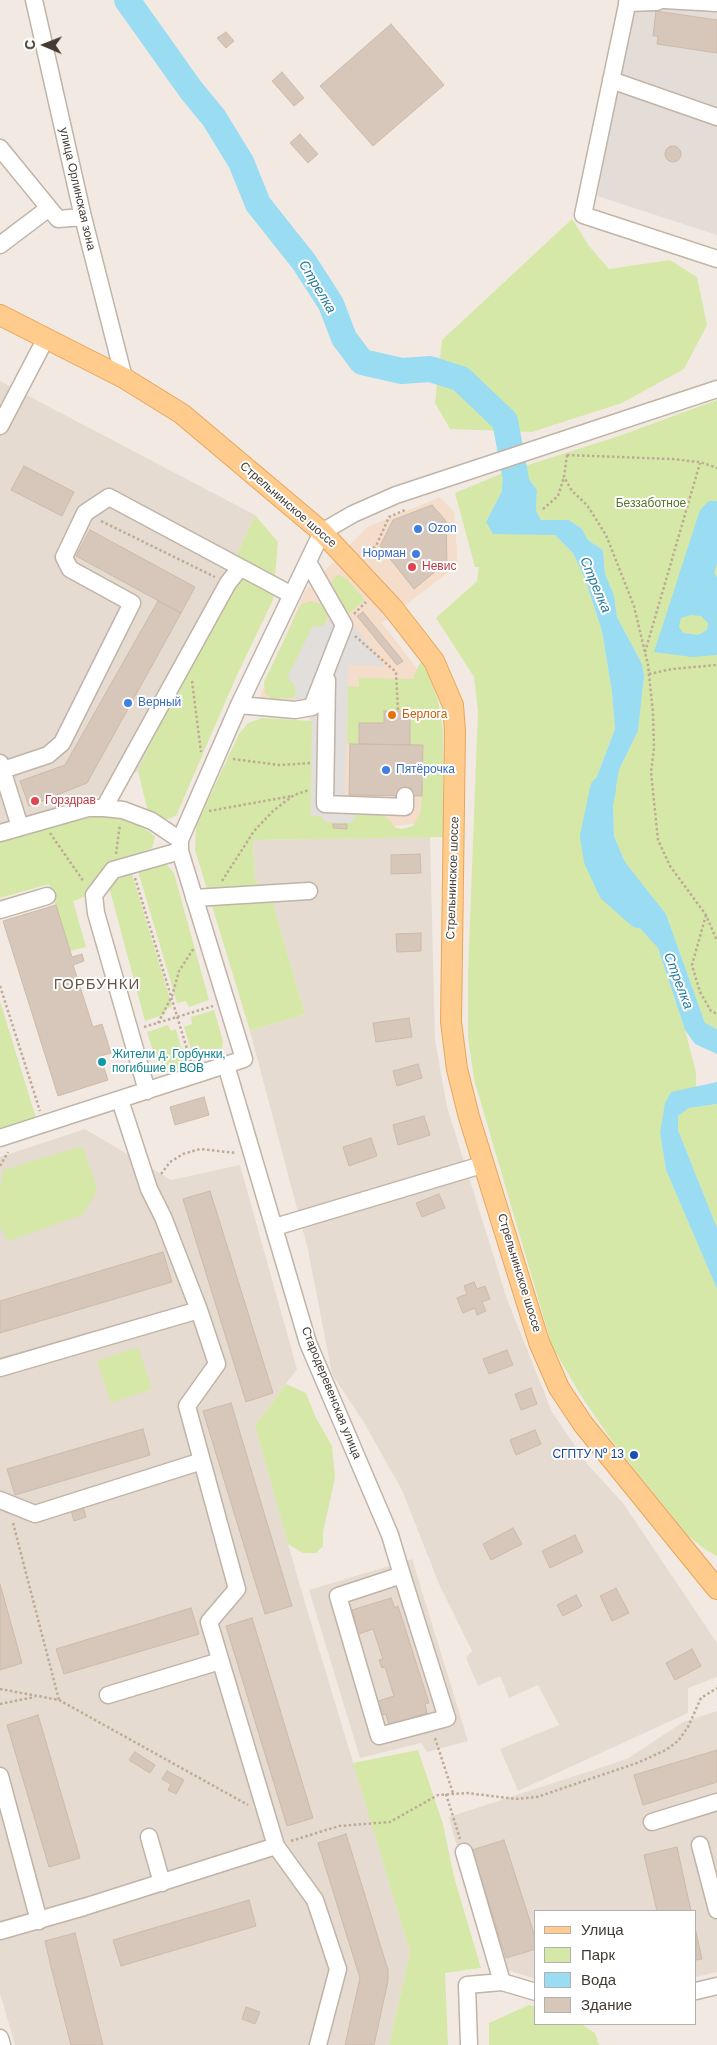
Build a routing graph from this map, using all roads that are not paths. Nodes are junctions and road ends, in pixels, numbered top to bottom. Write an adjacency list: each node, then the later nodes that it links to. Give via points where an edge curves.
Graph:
1 (34, 0): 9 (street, улица Орлинская зона)
2 (662, 0): 3 (street); 4 (street)
3 (628, 2): 5 (street)
4 (717, 4)
5 (611, 80): 6 (street); 11 (street, via 583,214)
6 (717, 117)
7 (0, 148): 8 (street)
8 (49, 208): 9 (street, via 58,219); 10 (street)
9 (83, 218): 14 (street, улица Орлинская зона)
10 (0, 244)
11 (717, 259)
12 (0, 315): 13 (main road, Стрельнинское шоссе)
13 (46, 338): 14 (main road, Стрельнинское шоссе); 16 (street)
14 (124, 378): 18 (main road, Стрельнинское шоссе, via 182,414)
15 (717, 389): 18 (street, via 396,495)
16 (4, 409): 17 (street)
17 (0, 426)
18 (322, 532): 19 (street); 38 (main road, Стрельнинское шоссе, via 392,607 434,661 453,705 456,767 451,1022 457,1069)
19 (308, 562): 21 (street); 23 (street, via 344,625 327,668)
20 (240, 568): 21 (street); 24 (street, via 109,497 85,513 64,557 70,569 132,603 62,743 48,755); 26 (street, via 228,583)
21 (292, 595): 22 (street)
22 (239, 705): 23 (street, via 295,710); 29 (street)
23 (320, 707): 25 (street, via 325,804 405,807)
24 (1, 766): 27 (street)
25 (405, 796)
26 (104, 808): 27 (street, via 88,808); 29 (street, via 123,810 152,821)
27 (20, 827): 28 (street)
28 (0, 834)
29 (180, 846): 32 (street); 35 (street, via 113,870 94,895 96,913)
30 (309, 891): 32 (street)
31 (47, 896): 33 (street)
32 (194, 898): 34 (street, via 244,1060)
33 (0, 910)
34 (226, 1065): 35 (street); 39 (street, Стародеревенская улица)
35 (147, 1091): 36 (street)
36 (120, 1100): 37 (street); 40 (street, via 149,1189 163,1216)
37 (0, 1138)
38 (484, 1164): 39 (street); 45 (main road, Стрельнинское шоссе, via 539,1342 559,1388 583,1424)
39 (275, 1227): 44 (street, Стародеревенская улица, via 308,1342 390,1535)
40 (199, 1310): 41 (street); 42 (street, via 217,1364 187,1406)
41 (0, 1368)
42 (202, 1460): 43 (street, via 35,1514); 46 (street, via 237,1589 209,1622)
43 (4, 1502)
44 (402, 1575): 44 (street, Стародеревенская улица, via 338,1596 379,1736 447,1718)
45 (715, 1582)
46 (220, 1660): 47 (street); 53 (street)
47 (108, 1696)
48 (0, 1776): 57 (street)
49 (717, 1802): 50 (street)
50 (652, 1822)
51 (149, 1836): 55 (street)
52 (700, 1845): 56 (street)
53 (276, 1846): 55 (street); 65 (street, via 315,1900 338,1969)
54 (464, 1852): 59 (street)
55 (162, 1883): 57 (street)
56 (717, 1910)
57 (39, 1921): 58 (street)
58 (0, 1931)
59 (502, 1982): 61 (street); 66 (street, via 466,1984)
60 (717, 1986): 62 (street)
61 (534, 1991)
62 (697, 1991)
63 (0, 2038): 64 (street)
64 (2, 2045)
65 (318, 2045)
66 (469, 2045)

